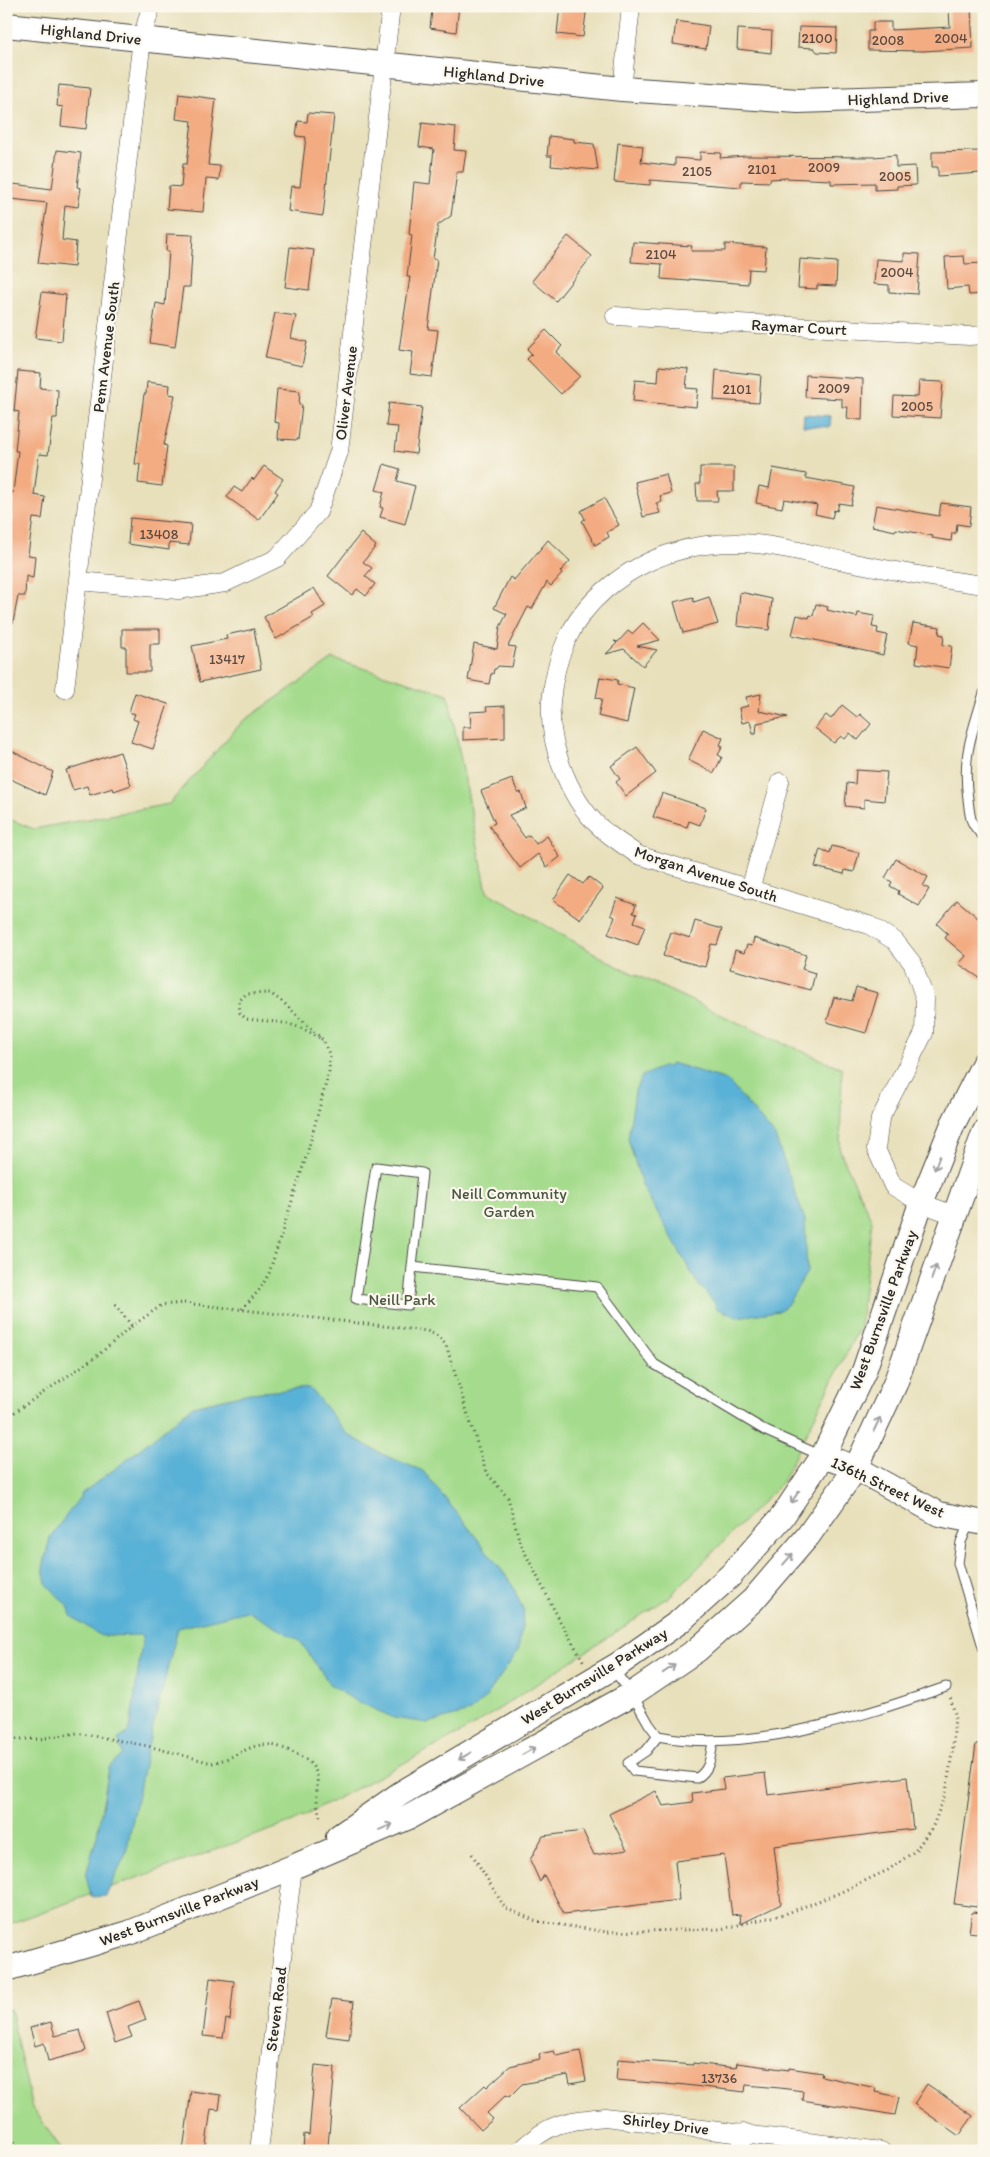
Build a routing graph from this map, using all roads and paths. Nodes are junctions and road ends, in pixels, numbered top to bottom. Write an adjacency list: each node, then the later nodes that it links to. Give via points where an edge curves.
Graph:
1 (151, 6): 5 (street, Penn Avenue South)
2 (391, 6): 6 (street, Oliver Avenue)
3 (631, 6): 7 (street)
4 (6, 25): 5 (street, Highland Drive)
5 (142, 39): 6 (street, Highland Drive); 11 (street, Penn Avenue South)
6 (384, 64): 7 (street, Highland Drive); 11 (street, Oliver Avenue, via 339,452 318,512 277,558 225,583 178,590)
7 (622, 89): 8 (street, Highland Drive, via 798,102)
8 (984, 95)
9 (615, 316): 10 (street, Raymar Court)
10 (984, 335)
11 (79, 581): 13 (street, Penn Avenue South)
12 (984, 584): 17 (street, Morgan Avenue South, via 926,578 757,544 706,544 664,554 624,574 592,601 569,633 553,676 550,718 559,762 579,802 606,832 638,855)
13 (65, 689)
14 (984, 692): 16 (lane, via 970,732 964,774 972,824)
15 (780, 782): 17 (street)
16 (984, 833)
17 (750, 890): 21 (street, Morgan Avenue South, via 869,925 895,941 914,964 926,999 924,1033 880,1119 876,1149 893,1186)
18 (323, 1040): 18 (path, via 270,993 246,994 239,1001 240,1013 246,1019 285,1022 305,1028); 25 (path, via 330,1056 329,1072 307,1154 269,1273)
19 (984, 1063): 21 (street, West Burnsville Parkway, one-way to 21, via 953,1124)
20 (984, 1133): 22 (street, West Burnsville Parkway)
21 (921, 1203): 22 (street, Morgan Avenue South); 28 (street, West Burnsville Parkway, via 864,1371)
22 (954, 1215): 29 (street, West Burnsville Parkway, one-way to 22, via 895,1384)
23 (412, 1267): 23 (lane, via 422,1173 376,1166 356,1299 408,1304); 28 (lane, via 597,1287 654,1364 766,1431)
24 (115, 1305): 26 (path)
25 (242, 1310): 26 (path, via 184,1303 162,1305); 32 (path, via 427,1331 438,1336 446,1345 486,1472 508,1498 520,1543)
26 (132, 1326): 27 (path, via 97,1356)
27 (6, 1418)
28 (822, 1456): 29 (street, 136th Street West); 33 (street, West Burnsville Parkway, one-way to 33, via 782,1517 731,1575 679,1622)
29 (856, 1468): 30 (street, 136th Street West, via 939,1514); 35 (street, West Burnsville Parkway, one-way to 29, via 697,1650 753,1600 808,1536)
30 (977, 1522): 31 (lane, via 961,1542 958,1563)
31 (984, 1650)
32 (586, 1664)
33 (612, 1668): 35 (lane); 41 (street, West Burnsville Parkway, one-way to 41, via 400,1794)
34 (946, 1687): 38 (lane, via 831,1724); 40 (path, via 955,1714 953,1747 946,1792 929,1832 915,1851 888,1870 785,1914 720,1930 607,1932 536,1921 505,1908)
35 (632, 1694): 36 (lane); 41 (street, West Burnsville Parkway, one-way to 35, via 409,1817)
36 (658, 1736): 38 (lane); 38 (lane, via 628,1763 634,1771 697,1778 709,1766)
37 (6, 1739): 39 (path, via 39,1739 77,1733 118,1739 212,1763 267,1743 305,1758 316,1772)
38 (713, 1742)
39 (320, 1818)
40 (472, 1854)
41 (293, 1868): 42 (street, West Burnsville Parkway, via 129,1933); 46 (street, Steven Road)
42 (6, 1970)
43 (6, 2129): 45 (path)
44 (743, 2133): 47 (street, Shirley Drive, via 605,2117 563,2122 536,2135); 48 (street); 49 (street, Shirley Drive)
45 (20, 2151)
46 (259, 2151)
47 (519, 2151)
48 (741, 2151)
49 (880, 2151)

